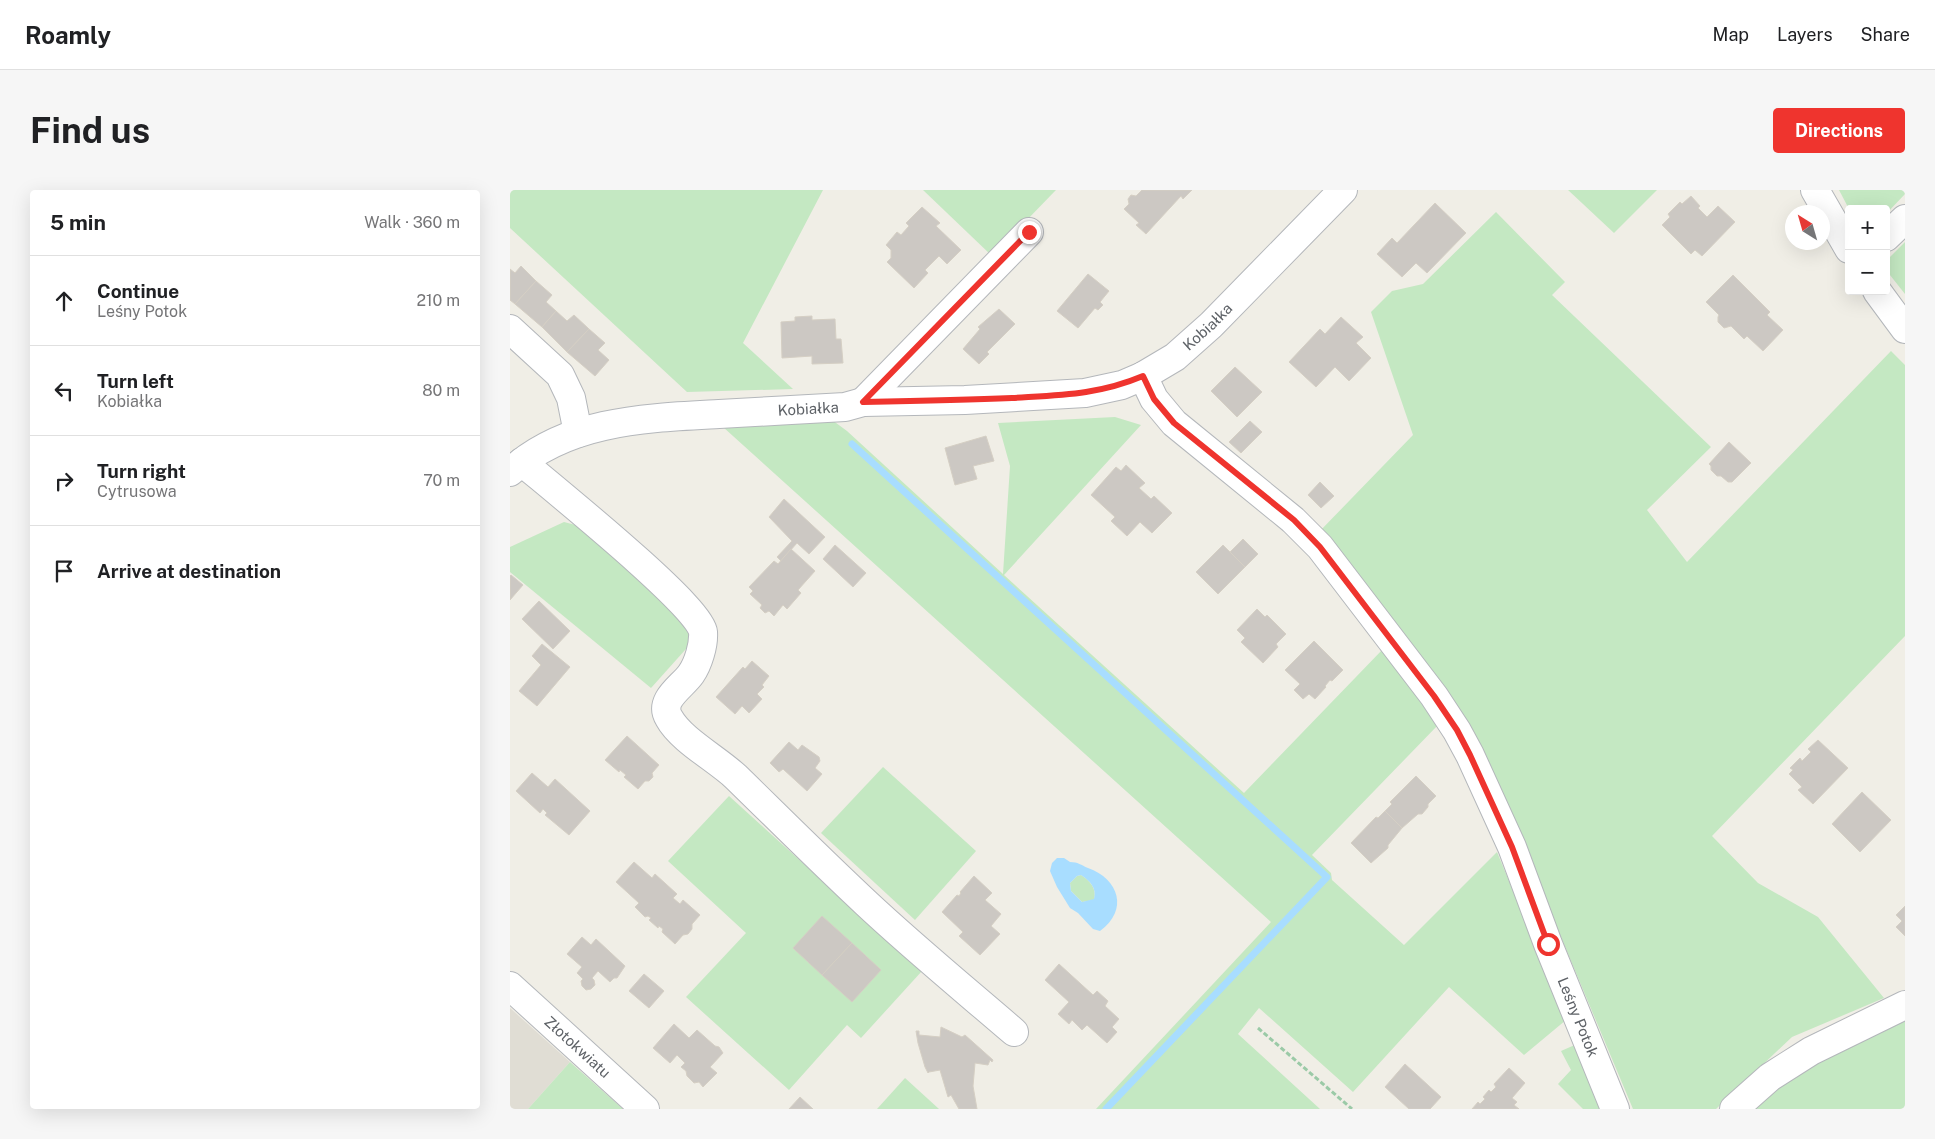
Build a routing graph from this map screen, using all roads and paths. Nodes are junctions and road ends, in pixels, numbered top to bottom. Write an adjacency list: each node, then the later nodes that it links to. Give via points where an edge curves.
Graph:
1 (1343, 190): 10 (street, Kobiałka, via 1211,325 1175,356)
2 (1815, 190): 6 (street)
3 (1905, 219): 5 (street)
4 (1029, 232): 11 (street)
5 (1890, 233)
6 (1845, 242)
7 (1880, 295): 9 (street)
8 (510, 329): 12 (street, via 560,375 571,398)
9 (1905, 329)
10 (1143, 376): 11 (street, Kobiałka, via 1103,390 1075,394); 20 (street, Leśny Potok, via 1154,399 1174,423 1294,520 1320,547 1457,730 1512,847)
11 (863, 402): 12 (street, Kobiałka, via 845,407 645,418)
12 (578, 433): 13 (street, Kobiałka, via 546,446)
13 (516, 467): 17 (street, via 669,588 703,629 702,644 691,674 670,696 666,706 667,716 676,728 732,774 867,904)
14 (510, 986): 18 (street, Złotokwiatu)
15 (1905, 1005): 21 (street, via 1811,1051 1770,1076)
16 (1258, 1028): 19 (path)
17 (1014, 1032)
18 (645, 1109)
19 (1352, 1109)
20 (1615, 1109)
21 (1734, 1109)

